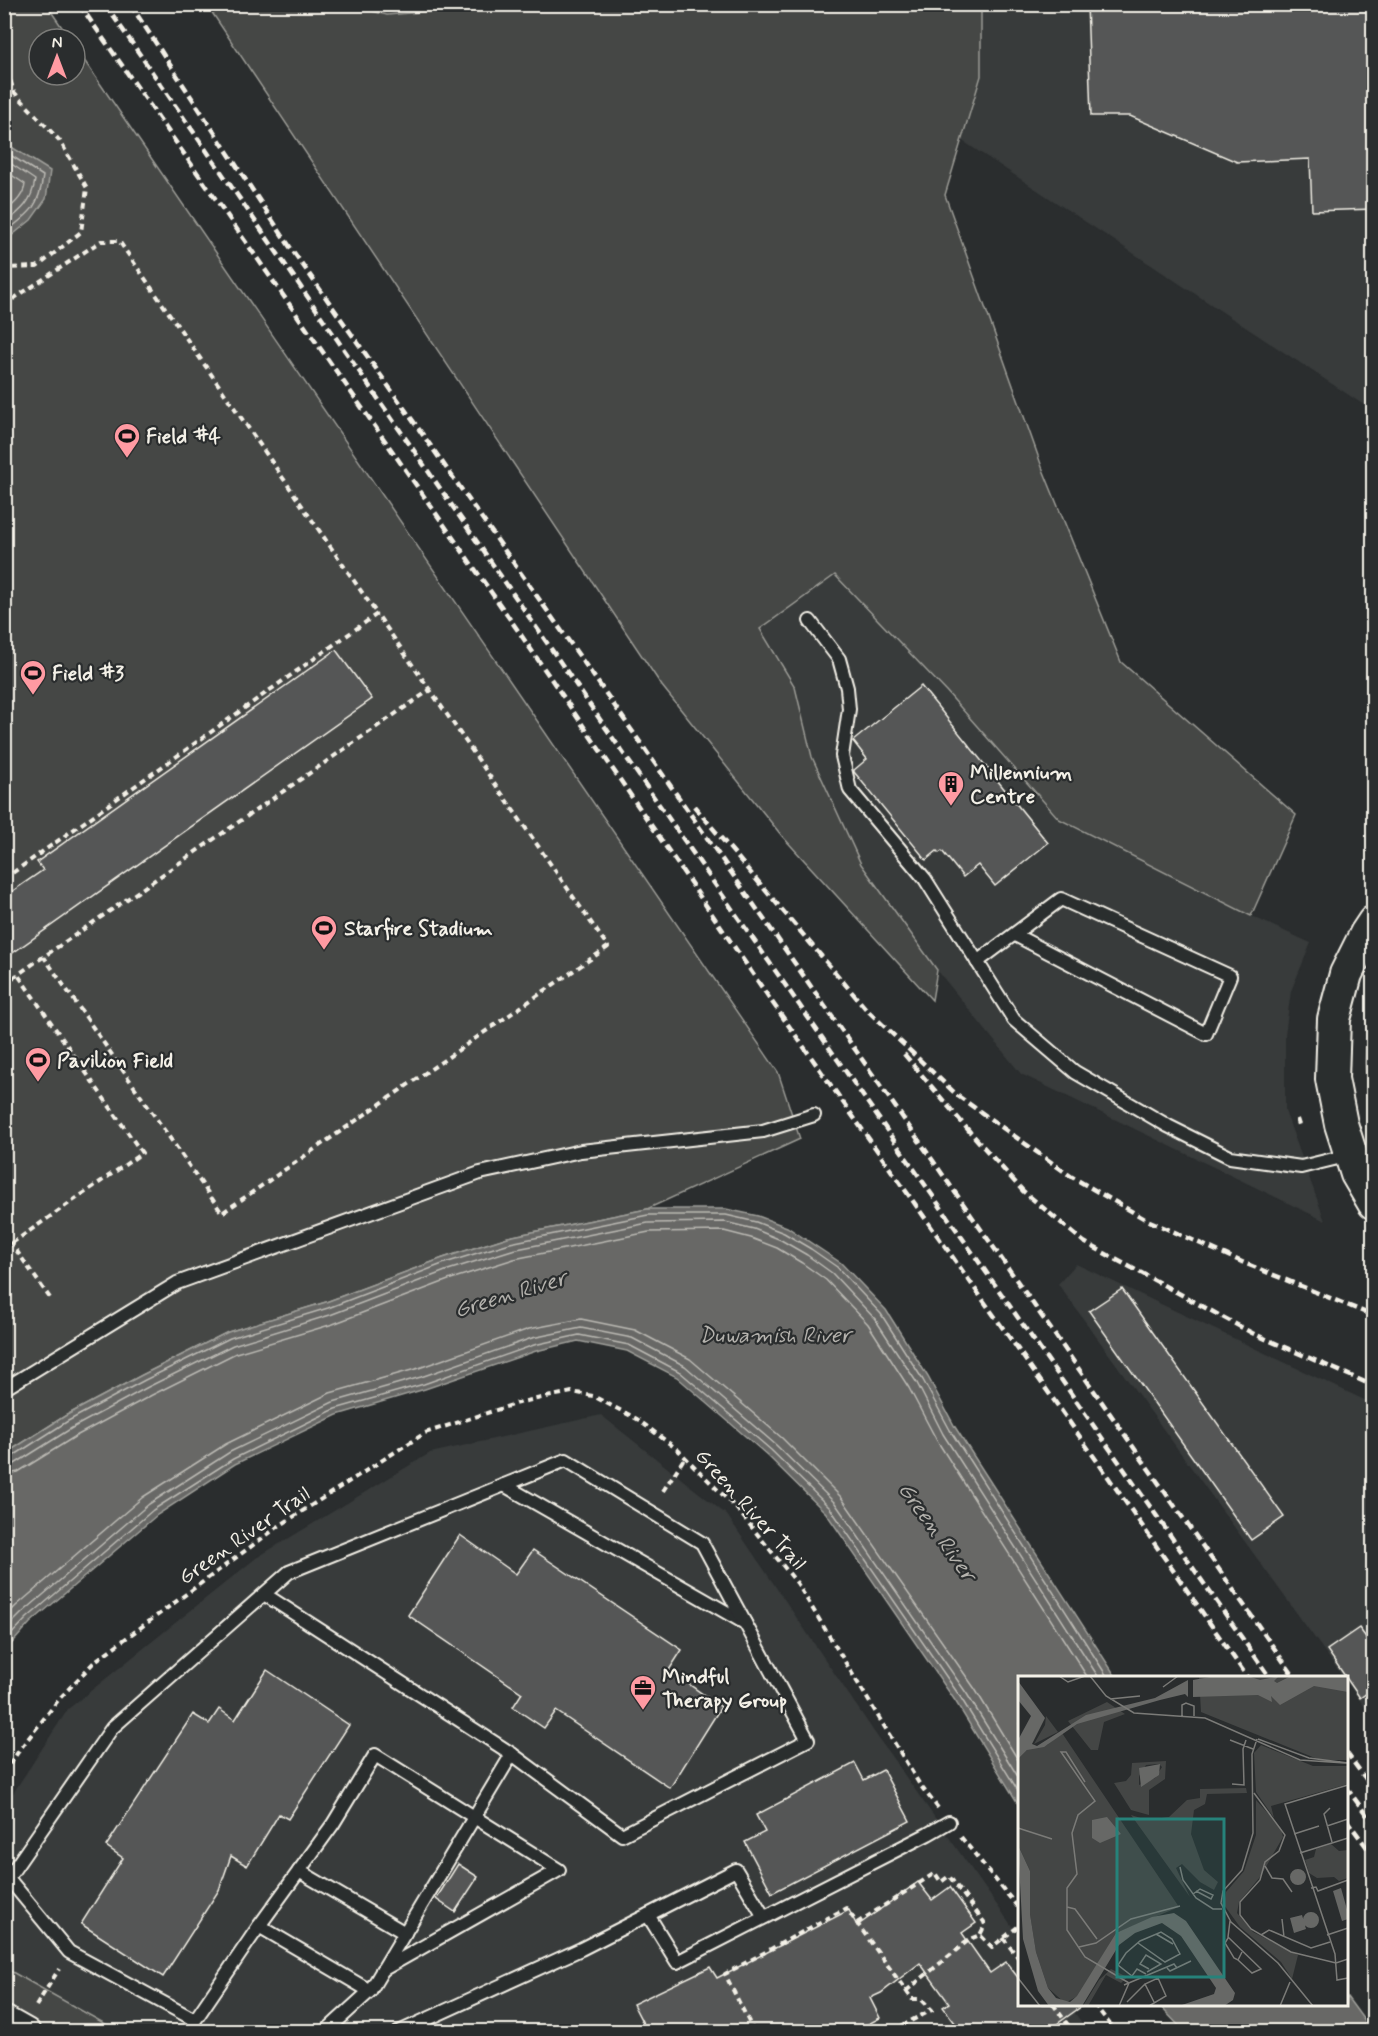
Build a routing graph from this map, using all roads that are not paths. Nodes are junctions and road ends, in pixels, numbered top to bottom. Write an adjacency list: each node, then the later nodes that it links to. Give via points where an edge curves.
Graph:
1 (810, 621): 4 (lane, via 839,659 847,688 849,709 843,756 850,790 925,879)
2 (1374, 922): 6 (street, via 1346,974 1334,1019 1332,1079)
3 (1015, 935): 3 (lane, via 1061,899 1230,976 1206,1034); 4 (lane)
4 (977, 962): 6 (lane, via 1022,1028 1075,1072 1168,1126 1230,1157 1301,1167)
5 (814, 1115): 8 (lane, via 763,1131 581,1151 480,1173 177,1283)
6 (1351, 1155): 7 (street)
7 (1374, 1203)
8 (4, 1389)
9 (504, 1485): 10 (lane, via 289,1572); 11 (lane); 11 (lane, via 566,1460 702,1543)
10 (264, 1594): 12 (lane); 18 (lane, via 112,1728 8,1878 69,1952 195,2020)
11 (745, 1623): 12 (lane, via 808,1740 622,1835)
12 (512, 1754): 13 (lane)
13 (474, 1817): 15 (lane, via 375,1755); 19 (lane); 20 (lane, via 559,1870)
14 (949, 1822): 17 (lane)
15 (299, 1871): 18 (lane); 19 (lane)
16 (648, 1916): 17 (lane, via 677,1962); 17 (lane, via 736,1870); 25 (lane)
17 (764, 1917)
18 (259, 1926): 21 (lane)
19 (405, 1933): 20 (lane)
20 (382, 1970): 21 (lane)
21 (370, 1991): 24 (lane)
22 (4, 2019): 23 (street)
23 (30, 2022)
24 (325, 2031)
25 (399, 2031)

